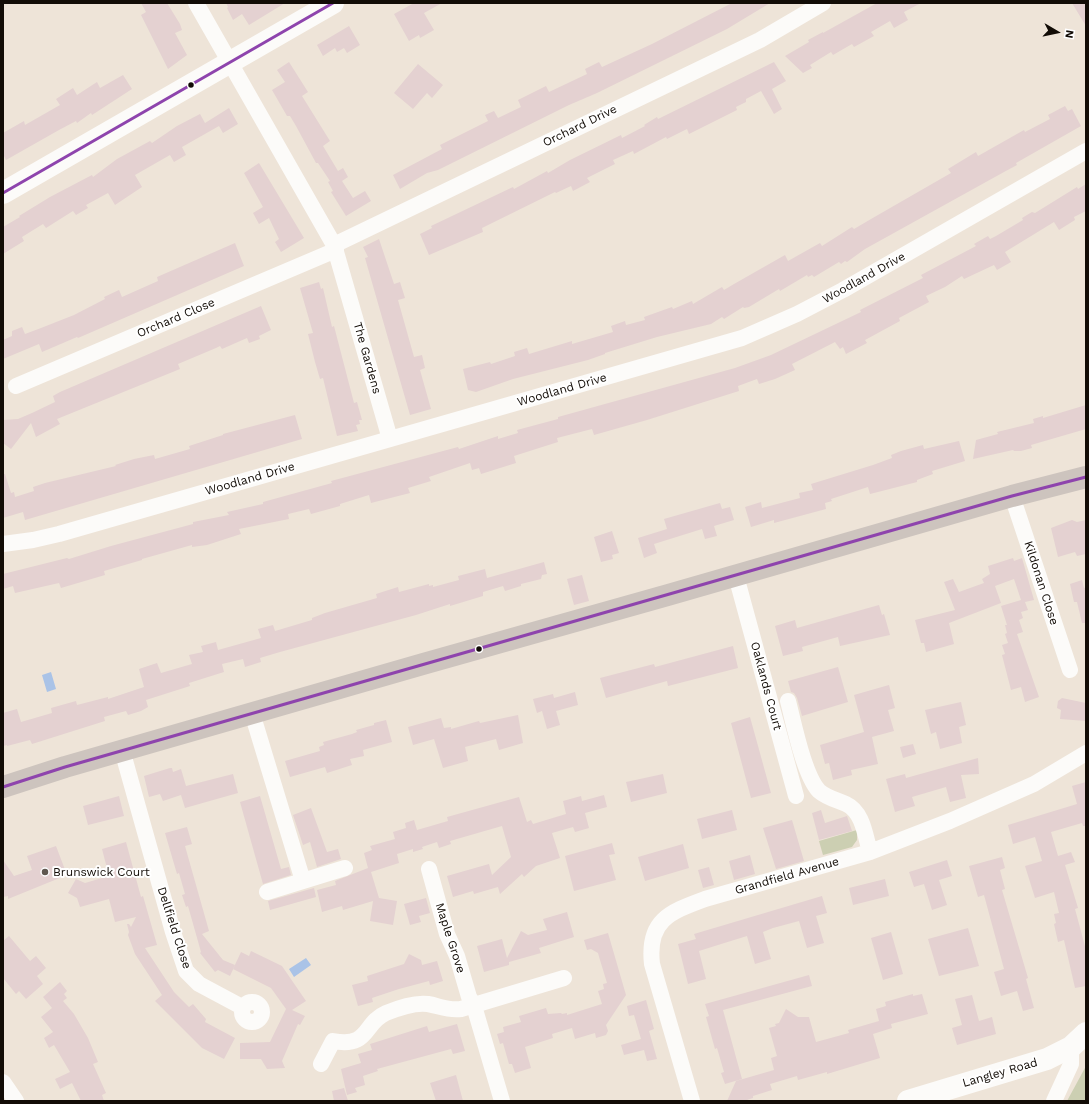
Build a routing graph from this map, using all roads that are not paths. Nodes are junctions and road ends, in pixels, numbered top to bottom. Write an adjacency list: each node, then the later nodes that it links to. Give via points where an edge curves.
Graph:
1 (196, 3): 4 (street, The Gardens)
2 (333, 3): 4 (street)
3 (823, 3): 7 (street, Orchard Drive, via 760,40)
4 (230, 62): 6 (street); 7 (street, The Gardens)
5 (1086, 151): 9 (street, Woodland Drive, via 843,290 770,327 718,346)
6 (3, 193)
7 (335, 247): 8 (street, Orchard Close); 9 (street, The Gardens)
8 (16, 386)
9 (390, 439): 12 (street, Woodland Drive, via 59,534)
10 (1086, 477): 11 (main road)
11 (1012, 496): 13 (main road); 14 (street, Kildonan Close)
12 (3, 544)
13 (736, 576): 16 (main road); 20 (street, Oaklands Court)
14 (1070, 670)
15 (788, 701): 21 (street, via 809,775 819,791 858,813)
16 (252, 713): 17 (main road); 24 (street)
17 (122, 750): 19 (main road); 28 (street, Dellfield Close, via 186,971 199,984)
18 (1086, 753): 21 (street, Grandfield Avenue, via 1027,787)
19 (3, 788)
20 (796, 796)
21 (870, 852): 34 (street, Grandfield Avenue, via 706,899 671,913 660,921 654,932 650,953 654,977)
22 (345, 868): 24 (street)
23 (429, 869): 27 (street, Maple Grove, via 447,934)
24 (303, 881): 25 (street)
25 (267, 892)
26 (564, 978): 27 (street)
27 (474, 1006): 30 (street, via 453,1010 420,1003 388,1013 378,1018 360,1038 349,1042 333,1041); 33 (street, Maple Grove)
28 (242, 1008)
29 (1078, 1040): 35 (street, Langley Road, via 1047,1060); 36 (street, via 1071,1064)
30 (321, 1064)
31 (3, 1082): 32 (street)
32 (16, 1101)
33 (502, 1101)
34 (692, 1101)
35 (908, 1101)
36 (1054, 1101)

